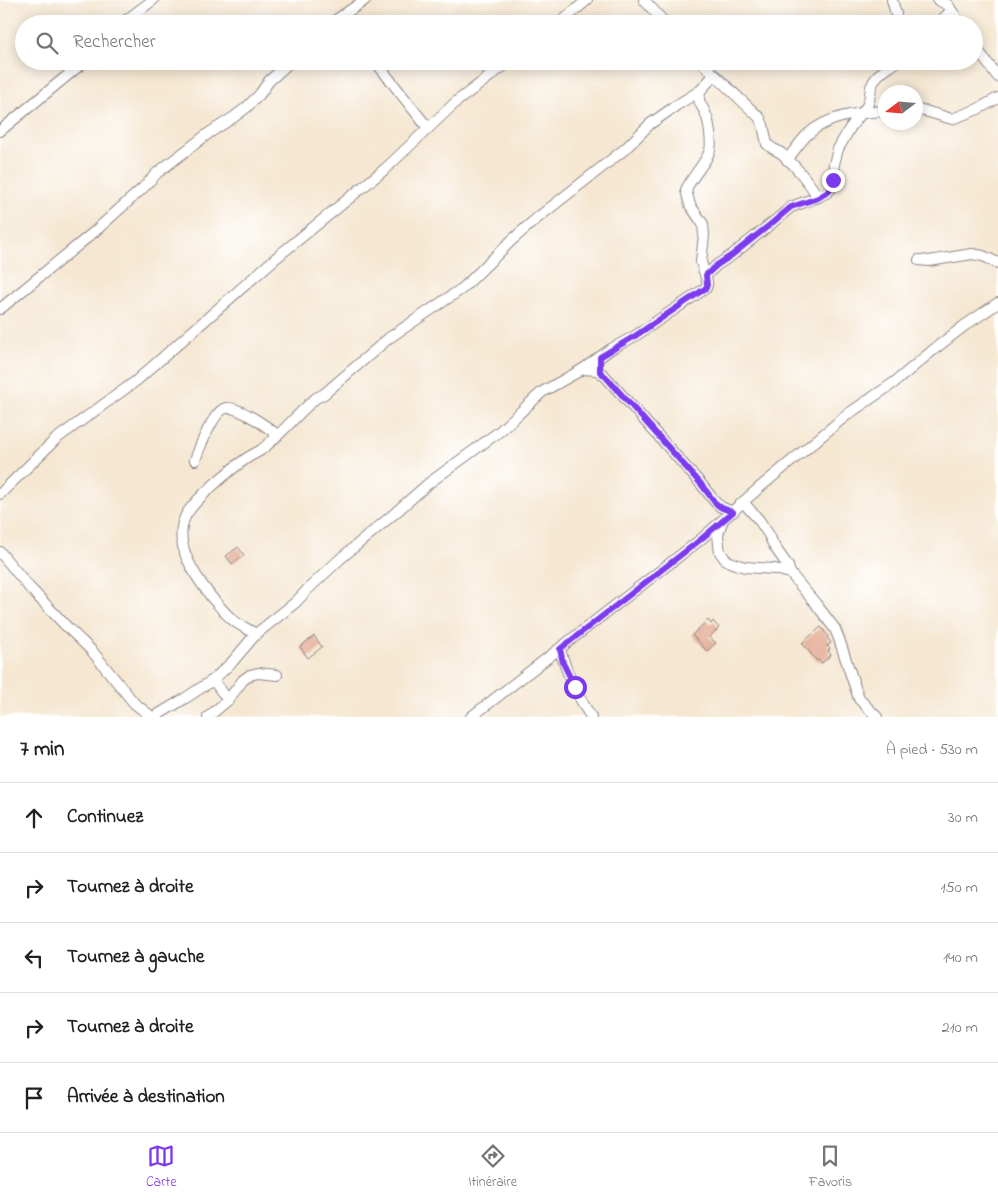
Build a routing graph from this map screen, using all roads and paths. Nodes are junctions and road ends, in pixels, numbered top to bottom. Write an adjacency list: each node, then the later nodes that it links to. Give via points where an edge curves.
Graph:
1 (153, 0): 8 (street)
2 (365, 0): 9 (street)
3 (587, 0): 10 (street)
4 (644, 0): 11 (street)
5 (892, 0): 12 (street)
6 (938, 0): 7 (street, via 948,5)
7 (953, 13): 13 (street)
8 (133, 15)
9 (349, 15)
10 (570, 15)
11 (658, 15)
12 (896, 15)
13 (947, 15)
14 (983, 57): 22 (street)
15 (74, 70): 29 (street)
16 (282, 70): 36 (street, via 247,107 158,172 94,232)
17 (382, 70): 28 (street)
18 (498, 70): 28 (street)
19 (709, 70): 21 (street)
20 (885, 70): 27 (street, via 874,81)
21 (714, 75): 23 (street); 30 (street, via 756,113 763,125 767,144)
22 (998, 77)
23 (700, 90): 34 (street, via 699,103 709,123 710,151 686,190 690,205 703,224 701,262); 40 (street, via 650,124 512,240 463,288 389,338)
24 (998, 98): 26 (street, via 952,119)
25 (878, 111): 27 (street)
26 (923, 111)
27 (863, 112): 30 (street, via 821,124 806,135); 31 (street, via 838,149 831,188)
28 (428, 128): 42 (street, via 385,170 277,257 136,381 56,439)
29 (0, 131)
30 (788, 160): 31 (street)
31 (818, 198): 34 (street, via 791,207)
32 (919, 260): 33 (street, via 972,254)
33 (998, 263)
34 (706, 275): 37 (street, via 706,288)
35 (998, 302): 43 (street, via 896,382 848,414)
36 (0, 309)
37 (600, 357): 38 (street); 39 (street)
38 (583, 369): 39 (street); 48 (street, via 542,392 474,452 429,483)
39 (600, 372): 44 (street, via 716,504)
40 (277, 435): 41 (street, via 234,408 226,408 216,416); 48 (street, via 205,494 187,514 182,531 184,549 194,573 232,620)
41 (194, 460)
42 (0, 494)
43 (743, 502): 44 (street); 47 (street, via 769,535)
44 (733, 512): 45 (street)
45 (722, 522): 47 (street, via 718,534 720,552 725,559 745,567); 49 (street)
46 (0, 552): 54 (street, via 92,651 134,703)
47 (790, 573): 59 (street, via 835,630 859,699)
48 (256, 634): 51 (street)
49 (560, 649): 57 (street); 58 (street, via 563,663)
50 (277, 675): 52 (street, via 250,675)
51 (213, 680): 52 (street); 53 (street)
52 (228, 700): 56 (street)
53 (169, 708): 54 (street); 55 (street)
54 (153, 717)
55 (177, 717)
56 (208, 717)
57 (471, 717)
58 (591, 717)
59 (877, 717)

